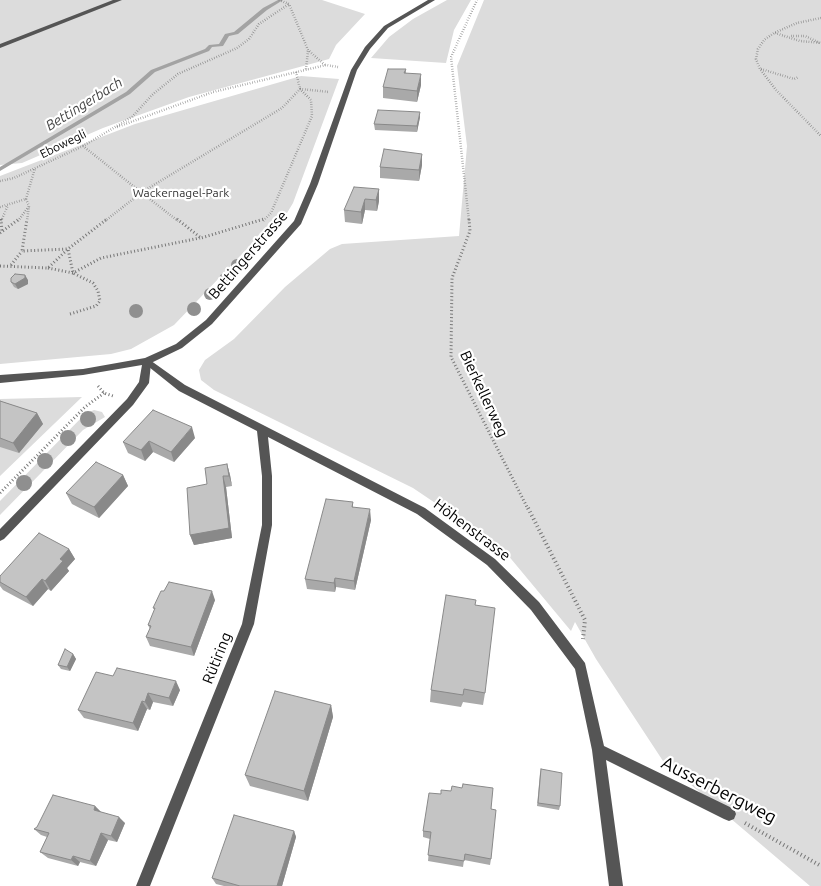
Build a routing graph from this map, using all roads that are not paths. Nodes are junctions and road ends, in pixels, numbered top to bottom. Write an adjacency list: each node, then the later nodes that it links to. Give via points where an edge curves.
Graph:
1 (119, 0): 3 (street)
2 (432, 0): 4 (street, Bettingerstrasse, via 386,27 367,48 344,94 298,222 209,322 179,346)
3 (0, 46)
4 (147, 361): 5 (street, Bettingerstrasse, via 83,372); 6 (street, Höhenstrasse, via 182,388); 7 (street, via 144,383 130,402)
5 (0, 379)
6 (262, 430): 8 (street, Höhenstrasse, via 421,511 491,562 535,606 581,667); 10 (street, Rütiring, via 267,476 267,525 248,624)
7 (0, 536)
8 (598, 750): 9 (street, Ausserbergweg); 11 (street, Höhenstrasse)
9 (729, 814)
10 (143, 886)
11 (616, 886)

